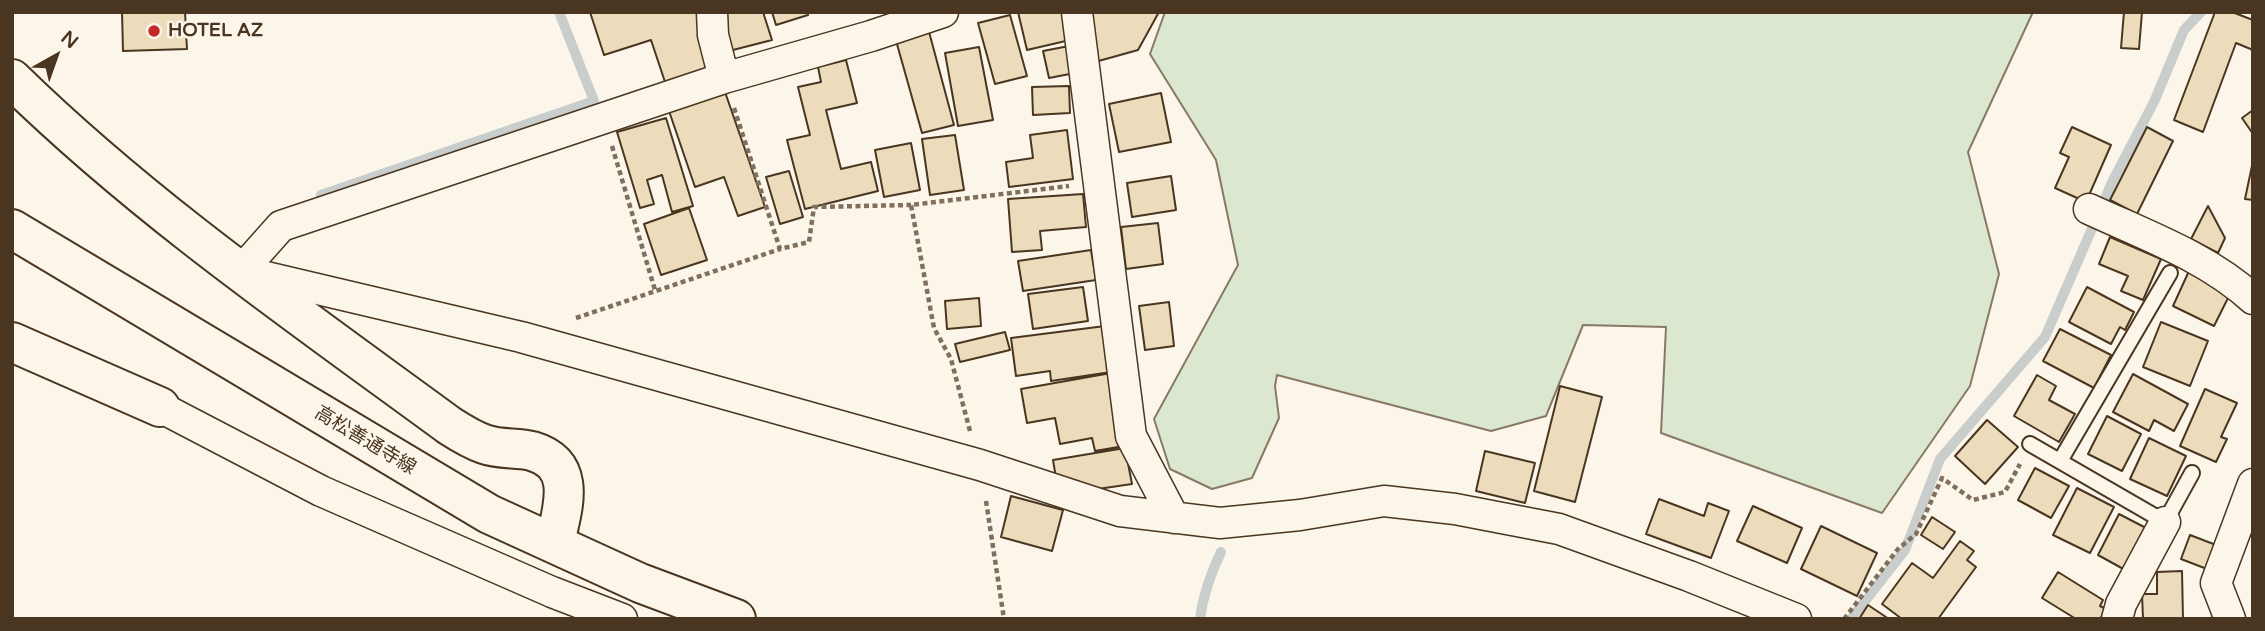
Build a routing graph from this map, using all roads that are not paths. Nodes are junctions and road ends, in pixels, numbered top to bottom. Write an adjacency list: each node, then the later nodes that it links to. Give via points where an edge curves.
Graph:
1 (712, 12): 4 (street)
2 (943, 12): 4 (street)
3 (1077, 12): 17 (street, via 1131,436)
4 (724, 78): 8 (street, via 281,226)
5 (12, 79): 8 (street, via 114,171)
6 (2089, 209): 10 (street, via 2230,278)
7 (12, 229): 19 (street, 高松善通寺線, via 477,507)
8 (241, 271): 17 (street, via 521,337 980,466 1120,511); 19 (street, via 469,438 531,451 551,460 565,488)
9 (2170, 273): 14 (lane)
10 (2253, 299)
11 (12, 342): 12 (street)
12 (160, 407): 22 (street, via 321,491)
13 (2030, 444): 14 (lane)
14 (2060, 461): 18 (lane)
15 (2192, 473): 18 (lane)
16 (2253, 484): 25 (street, via 2216,583)
17 (1174, 518): 21 (street, via 1220,523 1384,501 1455,509 1559,529)
18 (2165, 522): 24 (street)
19 (555, 544): 20 (street, 高松善通寺線)
20 (638, 601): 23 (street, 高松善通寺線)
21 (1784, 616)
22 (622, 619)
23 (736, 619)
24 (2117, 619)
25 (2230, 619)

